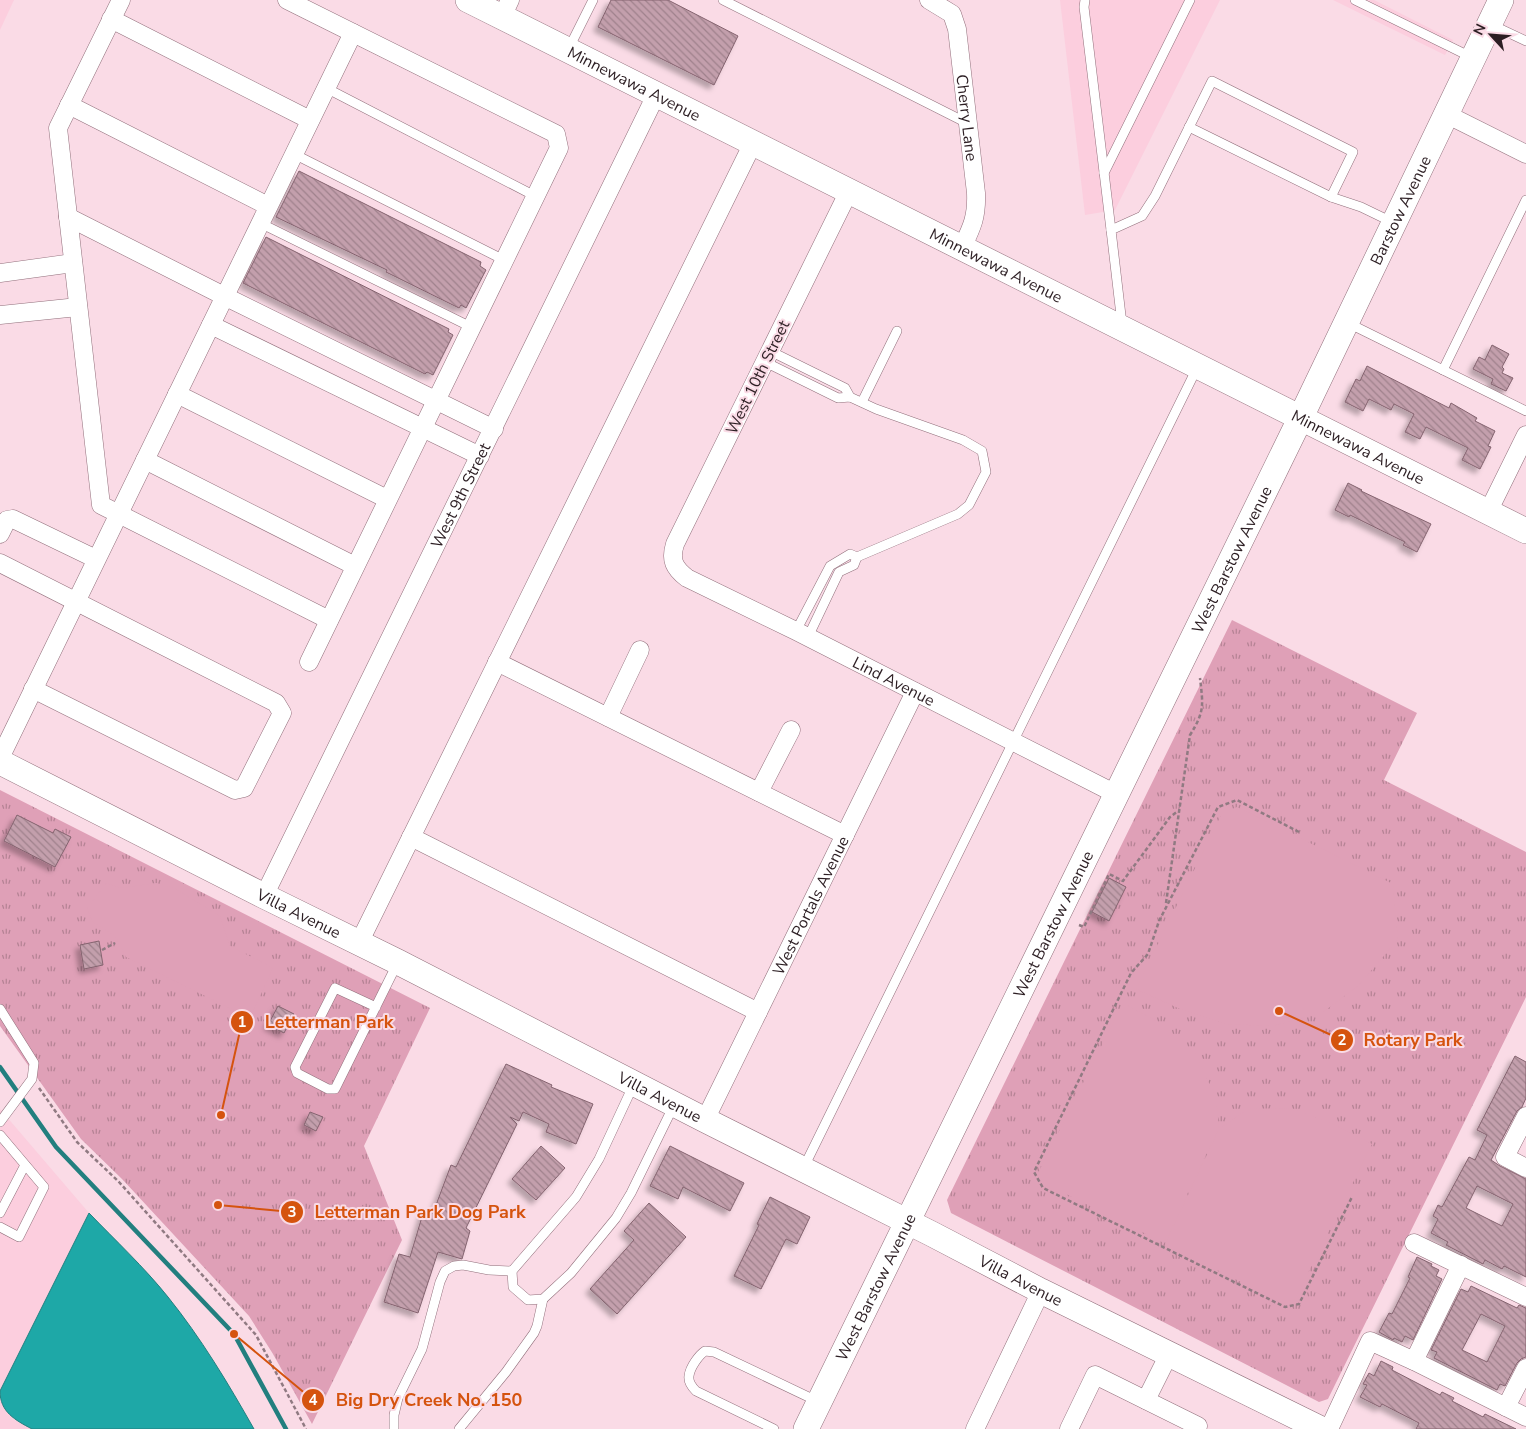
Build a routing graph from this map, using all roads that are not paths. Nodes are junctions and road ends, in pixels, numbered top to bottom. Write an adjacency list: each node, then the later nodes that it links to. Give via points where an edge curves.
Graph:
1 (121, 0): 12 (street)
2 (287, 0): 14 (street)
3 (468, 0): 11 (main road, Minnewawa Avenue)
4 (593, 0): 16 (lane)
5 (723, 0): 23 (lane)
6 (929, 0): 23 (street, Cherry Lane, via 952,14 957,29)
7 (1085, 0): 28 (lane)
8 (1190, 0): 28 (lane)
9 (1355, 0): 17 (lane)
10 (1501, 0): 13 (main road, Barstow Avenue)
11 (506, 9): 16 (main road, Minnewawa Avenue)
12 (111, 19): 20 (street); 22 (street)
13 (1490, 24): 15 (lane); 17 (main road, Barstow Avenue)
14 (353, 32): 18 (street); 30 (street, via 556,134 559,148)
15 (1526, 41)
16 (568, 50): 19 (main road, Minnewawa Avenue)
17 (1473, 58): 21 (main road, Barstow Avenue)
18 (326, 88): 22 (street); 30 (lane)
19 (656, 95): 25 (main road, Minnewawa Avenue); 59 (street, West 9th Street)
20 (69, 105): 33 (street); 34 (street, via 58,128)
21 (1446, 114): 27 (street); 36 (main road, Barstow Avenue)
22 (310, 120): 26 (street)
23 (968, 123): 38 (street, Cherry Lane, via 976,208 974,222)
24 (1189, 127): 31 (lane); 31 (lane, via 1212,81 1354,152); 37 (lane, via 1142,216)
25 (753, 143): 29 (main road, Minnewawa Avenue); 78 (street)
26 (294, 154): 33 (street); 39 (lane)
27 (1526, 154)
28 (1104, 173): 37 (lane)
29 (849, 191): 38 (main road, Minnewawa Avenue); 50 (street, West 10th Street)
30 (535, 196): 39 (street)
31 (1331, 197): 36 (lane)
32 (1526, 200): 52 (lane)
33 (268, 206): 35 (street)
34 (68, 217): 40 (street); 42 (street)
35 (260, 223): 42 (street); 47 (lane)
36 (1394, 223): 45 (main road, Barstow Avenue)
37 (1111, 230): 48 (lane)
38 (962, 248): 48 (main road, Minnewawa Avenue)
39 (504, 260): 47 (street)
40 (73, 264): 41 (street); 43 (street)
41 (0, 273)
42 (224, 296): 46 (street); 54 (street)
43 (78, 307): 44 (street); 65 (street, via 101,505)
44 (0, 315)
45 (1346, 321): 52 (lane); 57 (main road, Barstow Avenue)
46 (211, 325): 53 (street); 58 (street)
47 (471, 327): 54 (street)
48 (1123, 329): 51 (main road, Minnewawa Avenue)
49 (897, 332): 55 (lane)
50 (768, 357): 55 (lane, via 845,388 850,397); 71 (street, West 10th Street, via 675,544 672,554)
51 (1197, 367): 57 (main road, Minnewawa Avenue); 83 (lane)
52 (1443, 370): 56 (lane)
53 (177, 394): 62 (street); 63 (street)
54 (435, 400): 58 (street); 59 (street)
55 (862, 402): 68 (lane, via 963,440 982,451 986,472 969,505 958,514)
56 (1526, 411)
57 (1300, 419): 64 (main road, Minnewawa Avenue); 87 (main road, West Barstow Avenue)
58 (422, 427): 61 (street); 63 (street)
59 (494, 429): 61 (street, West 9th Street)
60 (1526, 435): 64 (street)
61 (480, 456): 90 (street, West 9th Street)
62 (145, 460): 65 (street); 72 (street)
63 (387, 499): 72 (street)
64 (1488, 512): 66 (main road, Minnewawa Avenue)
65 (119, 514): 69 (street); 74 (street)
66 (1526, 531)
67 (0, 534): 69 (street, via 7,520 13,519)
68 (857, 557): 75 (lane, via 854,564 839,572); 75 (lane, via 850,554 830,566)
69 (96, 560): 73 (street)
70 (0, 562): 73 (street)
71 (674, 565): 75 (street, Lind Avenue, via 687,578)
72 (355, 566): 74 (street)
73 (76, 601): 79 (street); 79 (street, via 276,703 282,713 244,788 234,790)
74 (329, 620): 77 (street)
75 (802, 634): 80 (street, Lind Avenue)
76 (640, 650): 81 (street)
77 (309, 662)
78 (497, 662): 81 (street); 89 (street)
79 (33, 689): 84 (street)
80 (915, 692): 83 (street, Lind Avenue); 88 (street, West Portals Avenue)
81 (608, 717): 86 (street)
82 (792, 730): 86 (street)
83 (1013, 742): 87 (street, Lind Avenue); 104 (lane)
84 (0, 758)
85 (0, 762): 90 (main road, Villa Avenue)
86 (759, 792): 88 (street)
87 (1116, 794): 106 (main road, West Barstow Avenue)
88 (844, 835): 95 (street, West Portals Avenue)
89 (411, 837): 91 (street); 95 (street)
90 (264, 896): 91 (main road, Villa Avenue)
91 (359, 943): 92 (main road, Villa Avenue)
92 (398, 962): 93 (lane); 96 (main road, Villa Avenue)
93 (376, 1007): 93 (lane, via 335,1089 328,1089 297,1073 295,1067 335,988)
94 (0, 1009): 100 (lane, via 34,1063 32,1079)
95 (758, 1012): 99 (street, West Portals Avenue)
96 (634, 1083): 97 (main road, Villa Avenue); 110 (lane, via 599,1159 576,1197)
97 (675, 1104): 99 (main road, Villa Avenue); 113 (lane, via 616,1218 571,1273)
98 (1526, 1116): 103 (street, via 1505,1158)
99 (705, 1120): 104 (main road, Villa Avenue)
100 (0, 1122)
101 (0, 1135): 102 (lane)
102 (25, 1165): 105 (lane); 107 (lane, via 44,1187 19,1237)
103 (1526, 1168)
104 (803, 1169): 106 (main road, Villa Avenue)
105 (0, 1213)
106 (907, 1222): 111 (main road, Villa Avenue); 118 (main road, West Barstow Avenue)
107 (0, 1227)
108 (1414, 1242): 109 (street)
109 (1461, 1265): 112 (street); 115 (street)
110 (512, 1271): 113 (lane, via 513,1287 528,1300); 121 (lane, via 463,1265 445,1271 422,1349 398,1398)
111 (1041, 1291): 114 (main road, Villa Avenue); 125 (street)
112 (1526, 1296)
113 (542, 1299): 122 (lane, via 534,1333)
114 (1169, 1354): 117 (street); 128 (main road, Villa Avenue)
115 (1414, 1361): 119 (street); 129 (street, via 1370,1341)
116 (1526, 1368): 119 (street)
117 (1146, 1400): 126 (street, via 1095,1375); 127 (street, via 1198,1426)
118 (819, 1402): 123 (lane, via 714,1352 705,1351 699,1355 689,1376 696,1391); 124 (main road, West Barstow Avenue)
119 (1506, 1407): 120 (street)
120 (1526, 1417)
121 (394, 1429)
122 (459, 1429)
123 (774, 1429)
124 (806, 1429)
125 (975, 1429)
126 (1069, 1429)
127 (1196, 1429)
128 (1321, 1429)
129 (1329, 1429)

